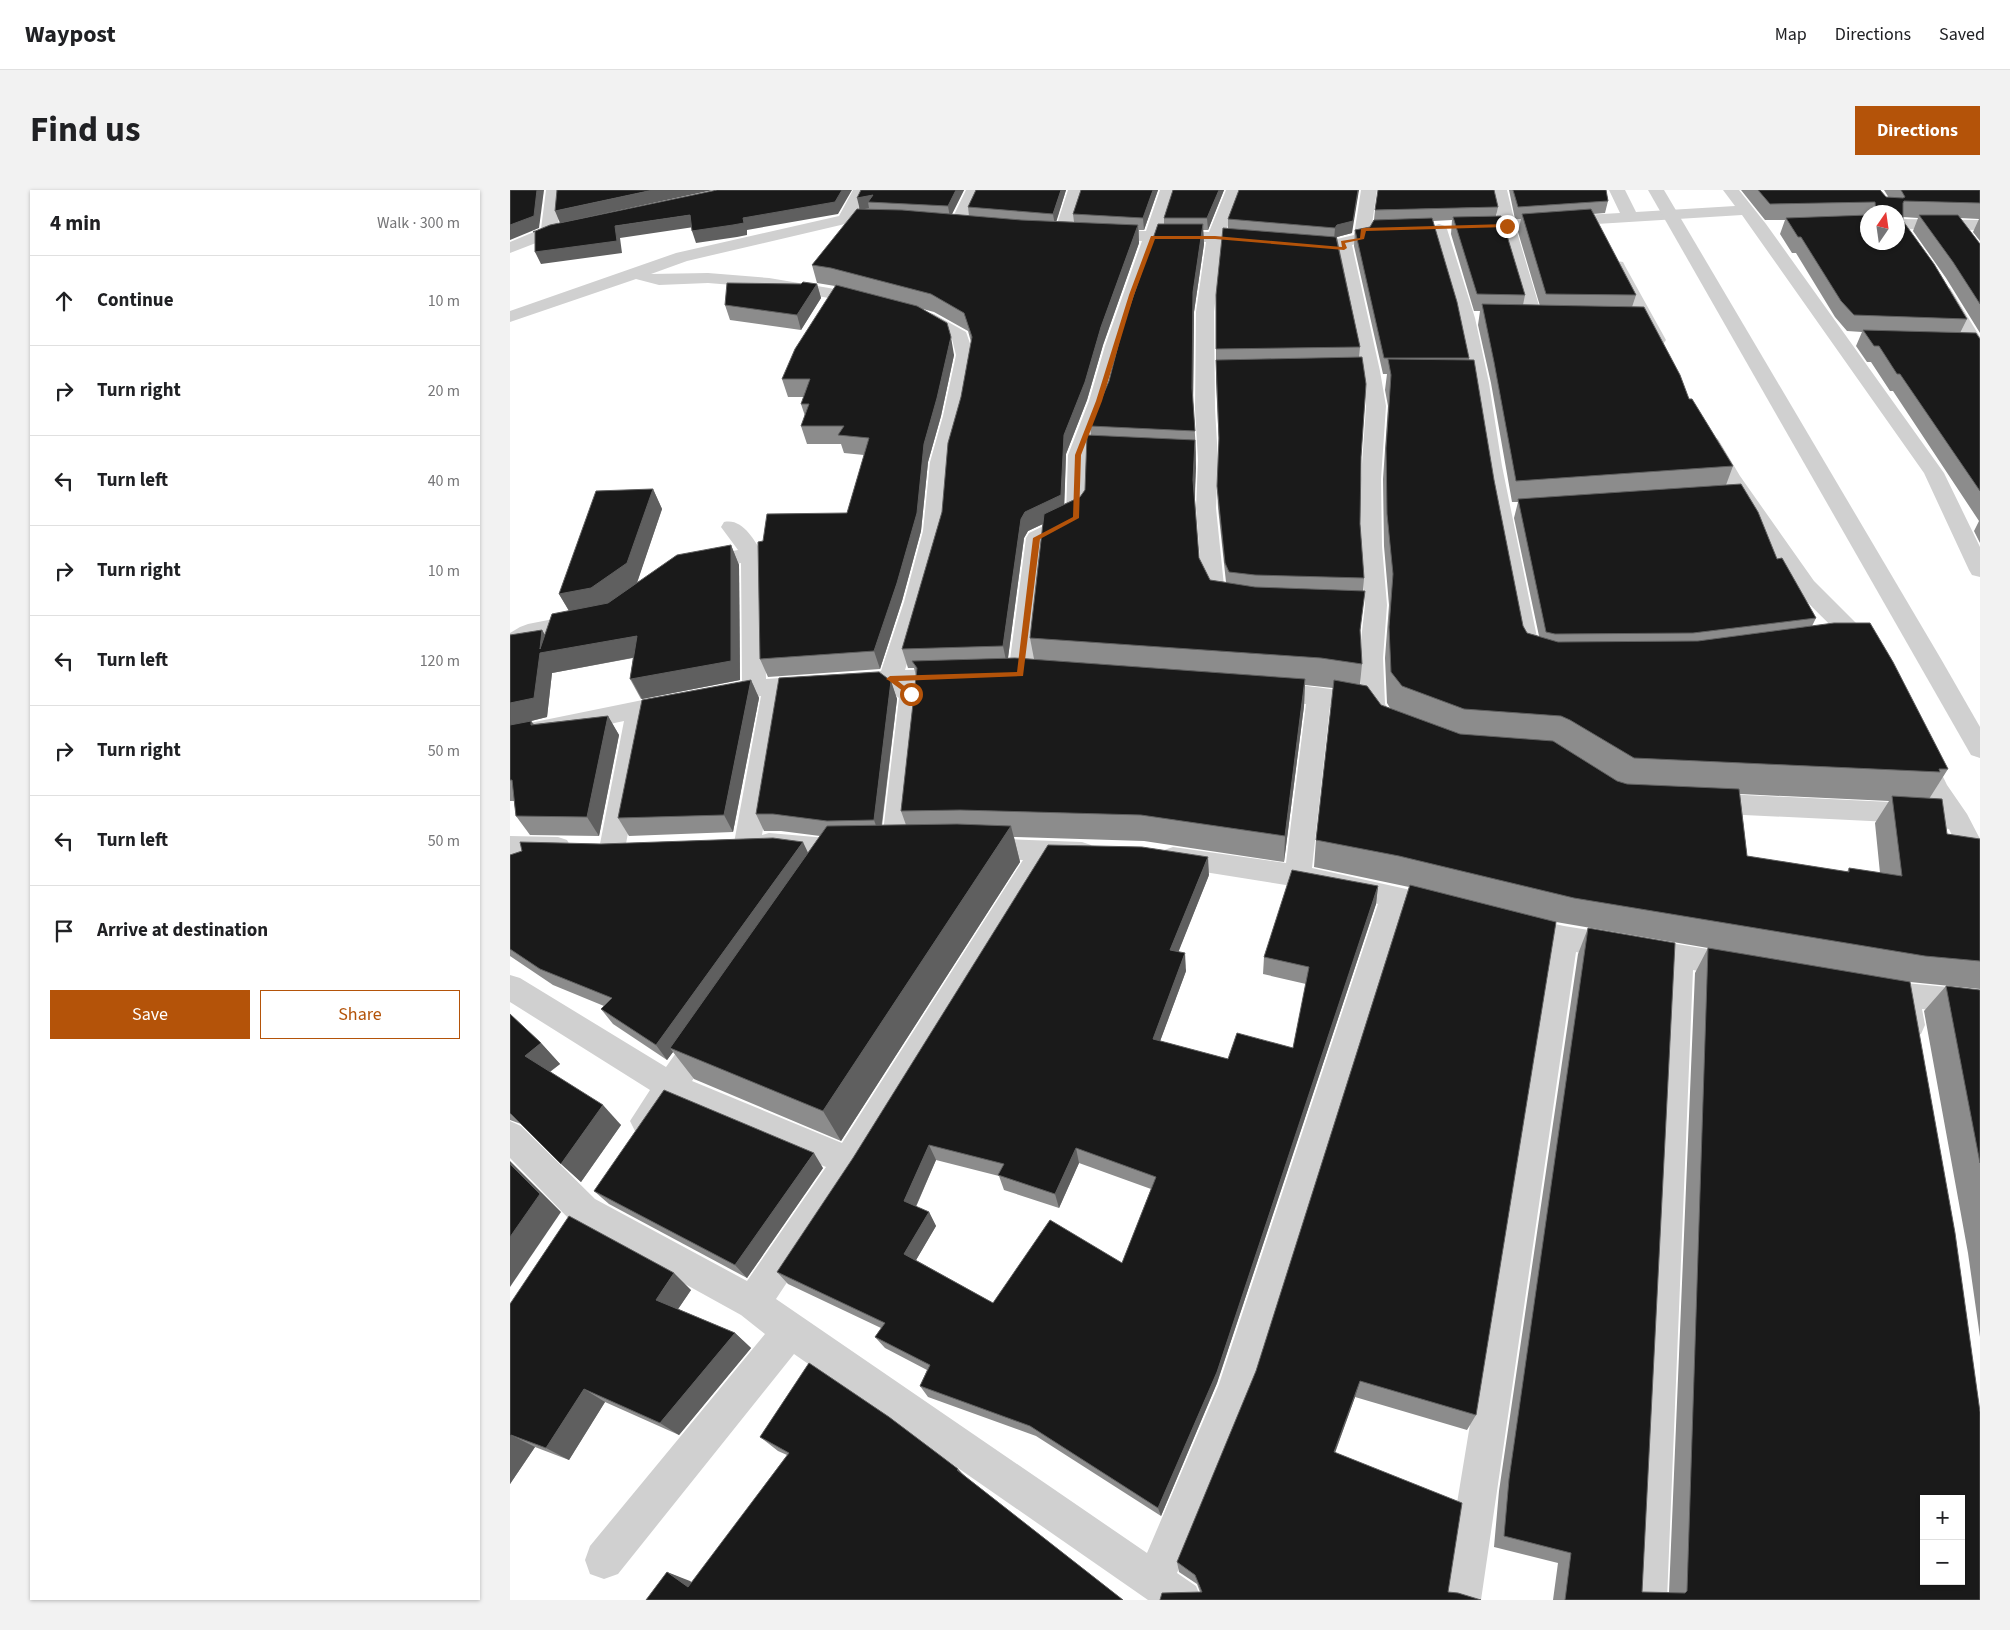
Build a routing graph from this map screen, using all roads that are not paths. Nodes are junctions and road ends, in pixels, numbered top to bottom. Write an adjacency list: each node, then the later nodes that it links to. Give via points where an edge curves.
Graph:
1 (554, 190): 27 (street)
2 (861, 190): 15 (street)
3 (974, 190): 21 (street)
4 (1076, 190): 30 (street, via 1054,232)
5 (1168, 190): 30 (street)
6 (1234, 190): 31 (street)
7 (1369, 190): 37 (street, via 1373,229 1360,240 1343,242)
8 (1499, 190): 24 (street)
9 (1617, 190): 14 (street)
10 (1656, 190): 13 (street)
11 (1731, 190): 12 (street)
12 (1746, 210): 13 (street); 25 (street)
13 (1672, 216): 14 (street); 76 (street)
14 (1630, 217): 28 (street)
15 (845, 219): 16 (street); 38 (street, via 682,257)
16 (898, 221)
17 (585, 223): 27 (street)
18 (940, 224): 21 (street)
19 (1905, 224): 20 (street)
20 (1956, 224): 22 (street); 33 (street)
21 (957, 225): 23 (street)
22 (1980, 225)
23 (976, 226)
24 (1507, 226): 28 (street); 41 (street, via 1430,229); 42 (street)
25 (1760, 227): 26 (street); 44 (street)
26 (1779, 227)
27 (549, 232): 36 (street)
28 (1601, 234): 48 (street, via 1638,321)
29 (1905, 235): 32 (street)
30 (1153, 237): 31 (street); 50 (street)
31 (1215, 238): 34 (street); 53 (street, via 1205,312 1215,375)
32 (1908, 240)
33 (1968, 240)
34 (1275, 242)
35 (1324, 247): 37 (street)
36 (510, 248)
37 (1344, 248): 71 (street, via 1376,406 1371,546 1364,608)
38 (643, 272): 40 (street); 67 (street, via 643,277 653,280 705,278 756,281 830,300 890,308 928,318 960,336 965,354 940,462 934,531)
39 (1936, 279): 47 (street)
40 (510, 317)
41 (1482, 318): 42 (street); 63 (street, via 1470,383 1510,510 1529,657)
42 (1534, 319): 43 (street)
43 (1553, 319)
44 (1838, 338): 45 (street); 57 (street, via 1934,473)
45 (1858, 339)
46 (1955, 342): 47 (street)
47 (1978, 346)
48 (1668, 362)
49 (1703, 429): 60 (street, via 1733,495 1806,586)
50 (1078, 455): 51 (street); 66 (street, via 1076,518 1037,538 1011,675)
51 (1098, 456)
52 (1188, 459): 53 (street)
53 (1208, 460): 58 (street, via 1206,508 1213,586 1220,602)
54 (732, 527): 55 (street)
55 (752, 554): 56 (street); 68 (street)
56 (678, 567)
57 (1980, 570)
58 (1255, 606)
59 (600, 617): 62 (street, via 528,632)
60 (1859, 639): 61 (street); 64 (street)
61 (1830, 643)
62 (510, 644)
63 (1560, 663)
64 (1876, 670)
65 (974, 676): 67 (street)
66 (1046, 677)
67 (890, 679): 68 (street); 87 (street, via 911,694)
68 (764, 688): 72 (street); 79 (street)
69 (1250, 691): 70 (street)
70 (1319, 696): 71 (street); 93 (street)
71 (1373, 705): 73 (street, via 1386,725)
72 (640, 709): 74 (street); 84 (street)
73 (1412, 735)
74 (510, 736)
75 (1911, 736): 78 (street, via 1936,789)
76 (1980, 749)
77 (1681, 802): 78 (street, via 1912,813)
78 (1958, 821): 91 (street)
79 (747, 843): 80 (street); 86 (street, via 781,843)
80 (718, 844)
81 (510, 846): 84 (street)
82 (641, 848): 84 (street)
83 (958, 848): 88 (street)
84 (612, 849)
85 (921, 849): 87 (street)
86 (834, 850): 87 (street); 92 (street)
87 (894, 850)
88 (1043, 851): 89 (street); 107 (street)
89 (1107, 852)
90 (1153, 854): 93 (street)
91 (1980, 866)
92 (817, 875)
93 (1298, 876): 94 (street)
94 (1394, 896): 95 (street); 111 (street)
95 (1465, 914)
96 (1492, 921): 97 (street)
97 (1564, 938): 98 (street); 112 (street)
98 (1679, 956): 99 (street); 113 (street)
99 (1768, 971)
100 (510, 987): 104 (street)
101 (1980, 1003): 103 (street, via 1895,994)
102 (721, 1013): 104 (street)
103 (1915, 1053)
104 (670, 1086): 106 (street); 107 (street)
105 (510, 1136): 108 (street, via 583,1210)
106 (632, 1140)
107 (849, 1161): 108 (street)
108 (753, 1303): 109 (street)
109 (790, 1331): 110 (street); 111 (street)
110 (604, 1560)
111 (1169, 1590)
112 (1461, 1600)
113 (1647, 1600)

